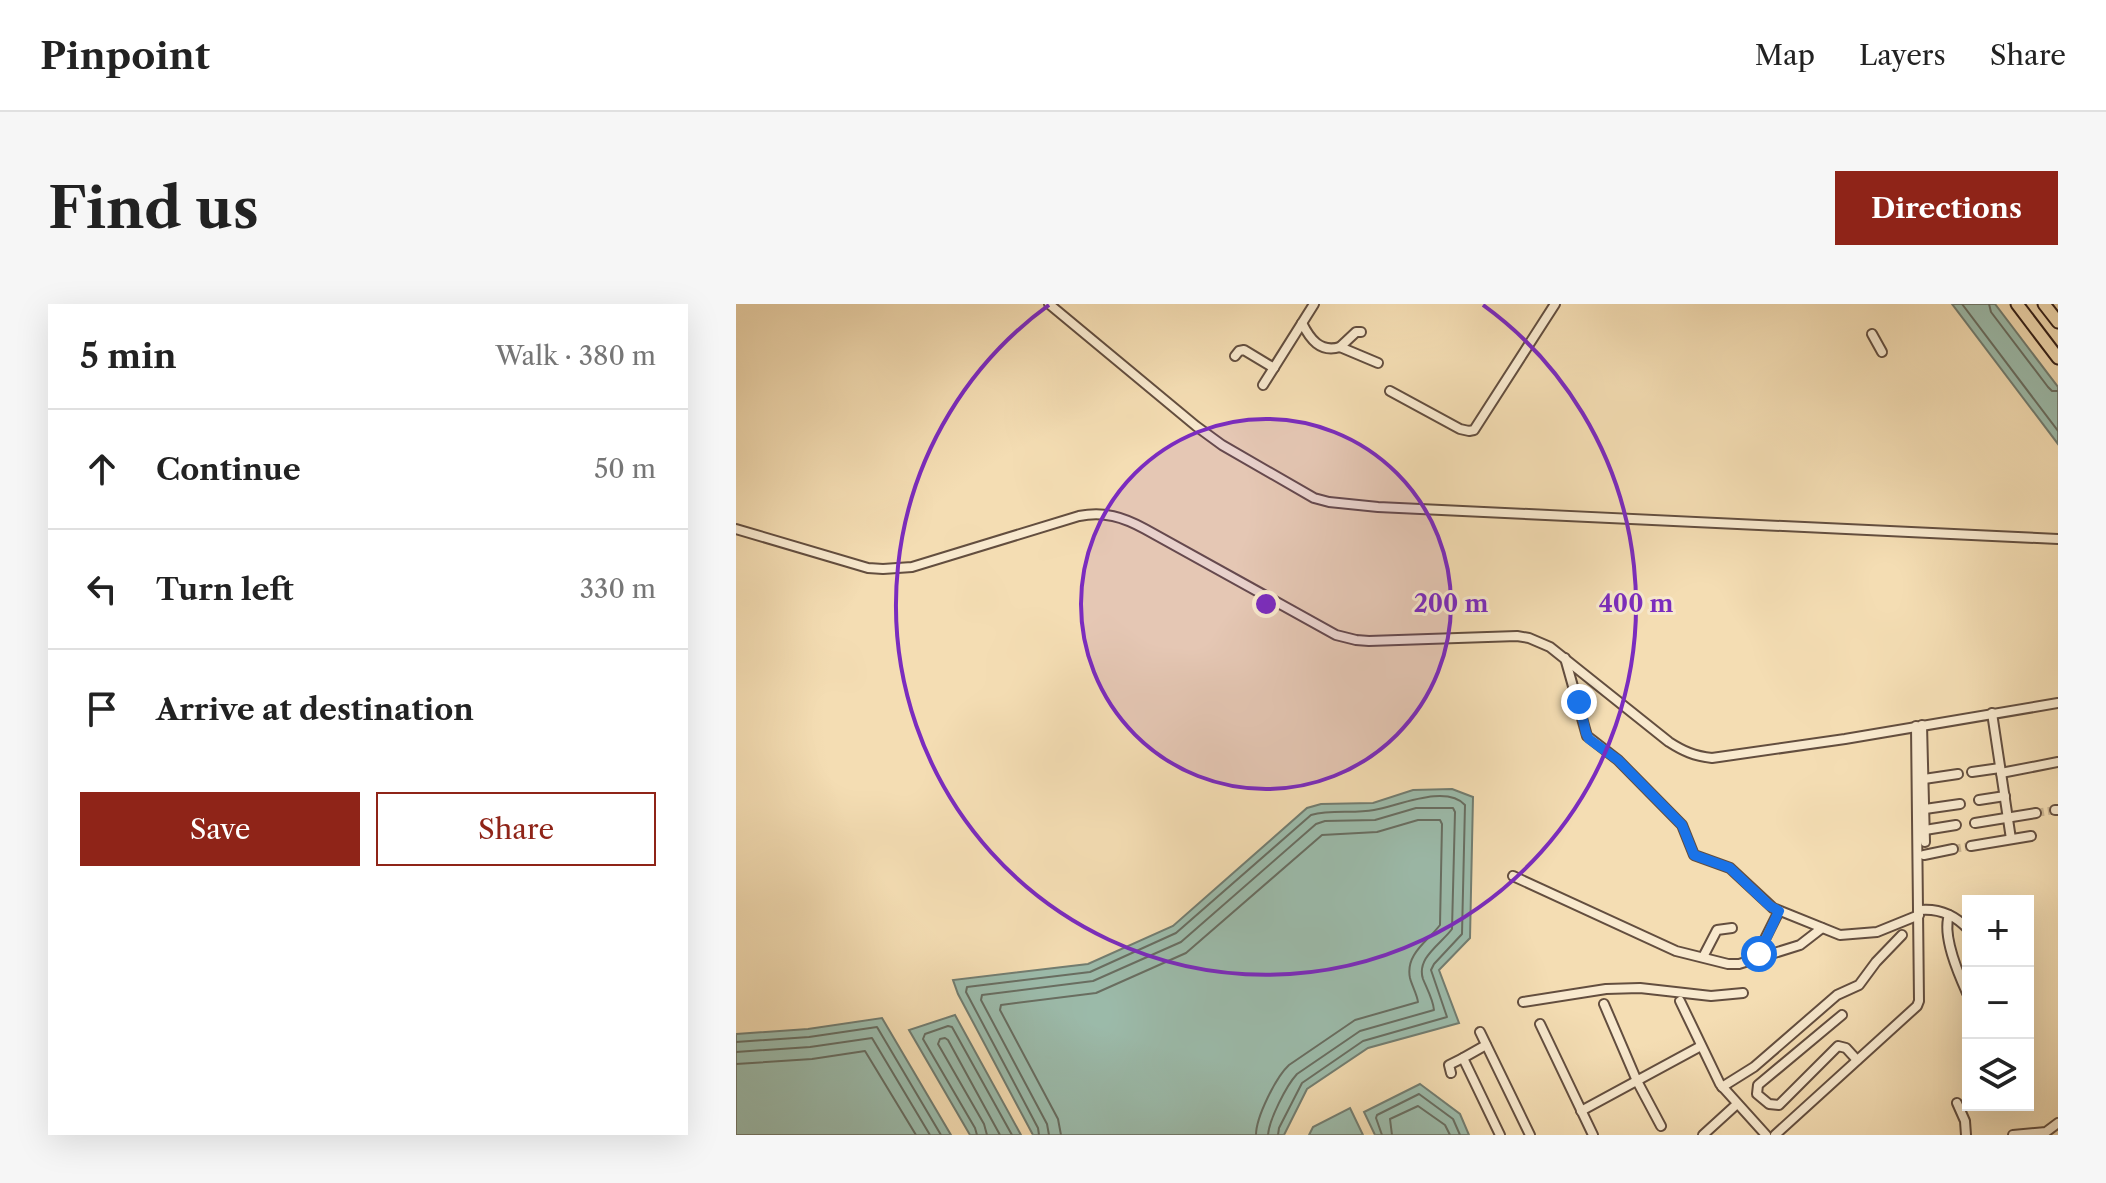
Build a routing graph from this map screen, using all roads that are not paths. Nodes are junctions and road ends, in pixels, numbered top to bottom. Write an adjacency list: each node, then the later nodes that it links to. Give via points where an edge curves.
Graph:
1 (1049, 304): 20 (street, via 1211,437 1329,502)
2 (1314, 304): 7 (street)
3 (1555, 304): 18 (street, via 1474,430 1460,429)
4 (2017, 304): 10 (highway)
5 (2044, 304): 6 (highway)
6 (2058, 322)
7 (1302, 323): 11 (street, via 1318,345); 16 (street)
8 (1361, 332): 11 (street)
9 (1872, 334): 12 (street)
10 (2054, 344): 14 (highway)
11 (1340, 347): 15 (street)
12 (1882, 352)
13 (1235, 356): 16 (street, via 1244,350)
14 (2058, 358)
15 (1378, 363)
16 (1274, 368): 17 (street)
17 (1263, 385)
18 (1390, 391)
19 (736, 529): 21 (street, via 883,569 912,567 1090,513 1109,514 1336,635 1369,641 1517,636 1539,641)
20 (2058, 539)
21 (1565, 658): 24 (street, via 1669,742 1698,757); 46 (street, via 1589,739 1618,760 1682,825 1694,855 1730,868)
22 (2058, 703): 23 (street)
23 (1992, 713): 24 (street); 26 (street)
24 (1919, 726): 29 (street); 48 (street)
25 (2058, 762): 26 (street)
26 (2001, 770): 27 (street); 30 (street)
27 (1972, 772)
28 (1958, 774): 29 (street)
29 (1924, 779): 33 (street)
30 (2005, 796): 31 (street); 35 (street)
31 (1979, 800)
32 (1960, 804): 33 (street)
33 (1925, 809): 38 (street)
34 (2036, 813): 35 (street)
35 (2008, 818): 36 (street); 40 (street)
36 (1975, 823)
37 (1956, 825): 38 (street)
38 (1925, 830): 41 (street)
39 (2031, 836): 40 (street)
40 (2011, 839): 42 (street)
41 (1925, 842)
42 (1971, 846)
43 (1953, 849): 44 (street)
44 (1924, 855)
45 (1513, 876): 53 (street, via 1676,951)
46 (1779, 911): 51 (street); 54 (street)
47 (1944, 913): 48 (street); 49 (street); 55 (street)
48 (1919, 917): 51 (street, via 1877,932 1845,936); 66 (street, via 1917,1006)
49 (1962, 923)
50 (1732, 928): 53 (street, via 1717,930)
51 (1822, 928): 54 (street, via 1804,944)
52 (1902, 935): 69 (street, via 1859,985 1837,995 1754,1067)
53 (1703, 957): 54 (street, via 1732,964)
54 (1760, 957)
55 (1962, 982)
56 (1743, 993): 58 (street, via 1606,989)
57 (1680, 1001): 64 (street)
58 (1523, 1002)
59 (1604, 1004): 68 (street)
60 (1842, 1015): 66 (street, via 1758,1085 1757,1094 1779,1105 1838,1046)
61 (1540, 1024): 72 (street)
62 (1480, 1032): 63 (street)
63 (1486, 1045): 65 (street); 77 (street)
64 (1701, 1046): 68 (street); 69 (street)
65 (1463, 1058): 67 (street, via 1449,1065); 76 (street)
66 (1857, 1060): 81 (street)
67 (1451, 1073)
68 (1637, 1081): 72 (street); 74 (street)
69 (1722, 1087): 71 (street)
70 (1957, 1103): 82 (street)
71 (1737, 1104): 79 (street); 80 (street)
72 (1581, 1111): 78 (street)
73 (2058, 1123): 75 (street)
74 (1661, 1126)
75 (2045, 1134): 83 (street)
76 (1500, 1135)
77 (1530, 1135)
78 (1593, 1135)
79 (1703, 1135)
80 (1766, 1135)
81 (1775, 1135)
82 (1966, 1135)
83 (2013, 1135)

